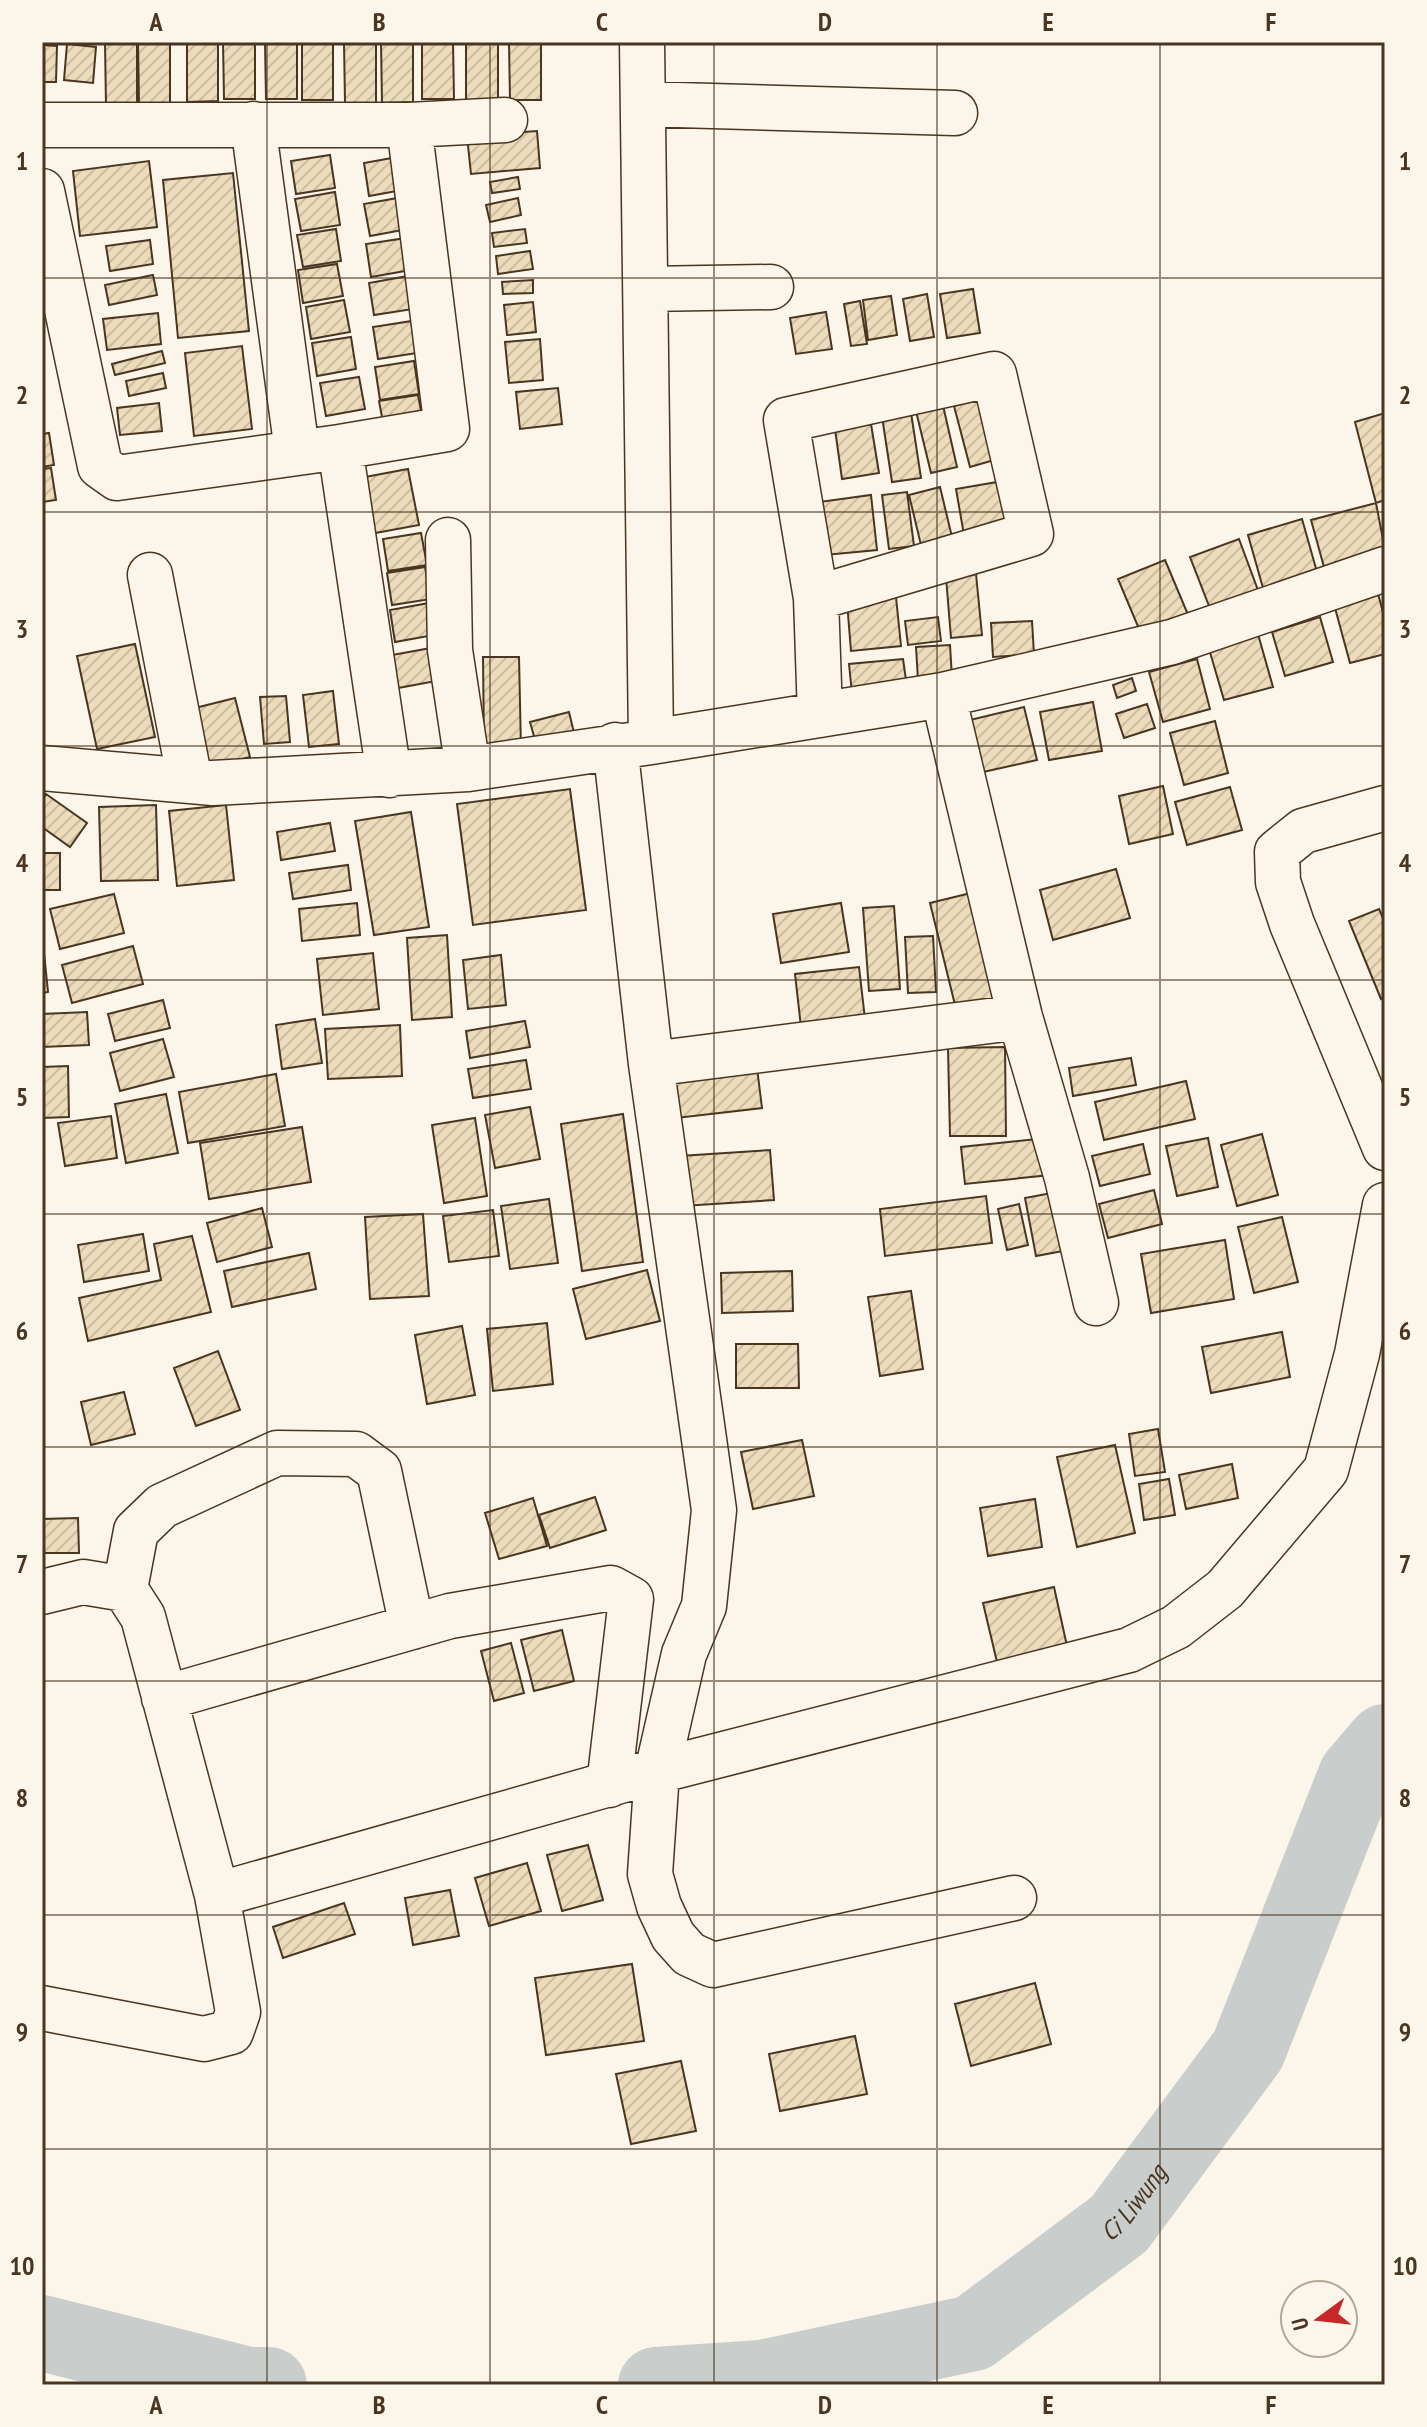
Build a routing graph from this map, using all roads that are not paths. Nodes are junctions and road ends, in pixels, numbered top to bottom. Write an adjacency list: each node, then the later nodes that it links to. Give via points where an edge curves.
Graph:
1 (642, 42): 2 (street)
2 (643, 104): 3 (street); 10 (street)
3 (955, 113)
4 (505, 120): 7 (street)
5 (253, 124): 6 (street); 7 (street); 12 (street)
6 (42, 125)
7 (409, 125): 11 (street, via 447,429)
8 (42, 191): 12 (street, via 100,466 107,474 117,478)
9 (771, 287): 10 (street)
10 (646, 289): 19 (street)
11 (340, 447): 12 (street); 22 (street)
12 (297, 451)
13 (448, 540): 21 (street, via 450,650)
14 (1385, 569): 17 (street, via 1172,642)
15 (150, 575): 23 (street)
16 (816, 598): 16 (street, via 1031,534 994,374 786,420); 18 (street)
17 (943, 695): 18 (street); 25 (street)
18 (820, 715): 19 (street)
19 (633, 743): 21 (street); 26 (street)
20 (42, 768): 23 (street)
21 (468, 769): 22 (street)
22 (389, 775): 23 (street)
23 (190, 781)
24 (1385, 808): 27 (street, via 1303,831 1277,852 1278,882 1292,924)
25 (1020, 1017): 26 (street); 29 (street, via 1067,1178)
26 (651, 1064): 34 (street, via 714,1510 704,1606 684,1654)
27 (1385, 1148)
28 (1385, 1205): 34 (street, via 1357,1354 1326,1470 1225,1589 1188,1618 1129,1650)
29 (1096, 1303)
30 (125, 1589): 31 (street, via 83,1582); 32 (street, via 136,1531 162,1506 277,1453 356,1454 379,1471); 33 (street, via 143,1617)
31 (42, 1592)
32 (412, 1627): 33 (street); 35 (street, via 590,1589 611,1588 631,1599)
33 (164, 1698): 36 (street)
34 (657, 1772): 35 (street); 37 (street, via 650,1874 659,1906 673,1936 689,1954 713,1965)
35 (609, 1785): 36 (street)
36 (217, 1895): 38 (street, via 238,2012 231,2032 204,2039)
37 (1014, 1898)
38 (42, 2008)

